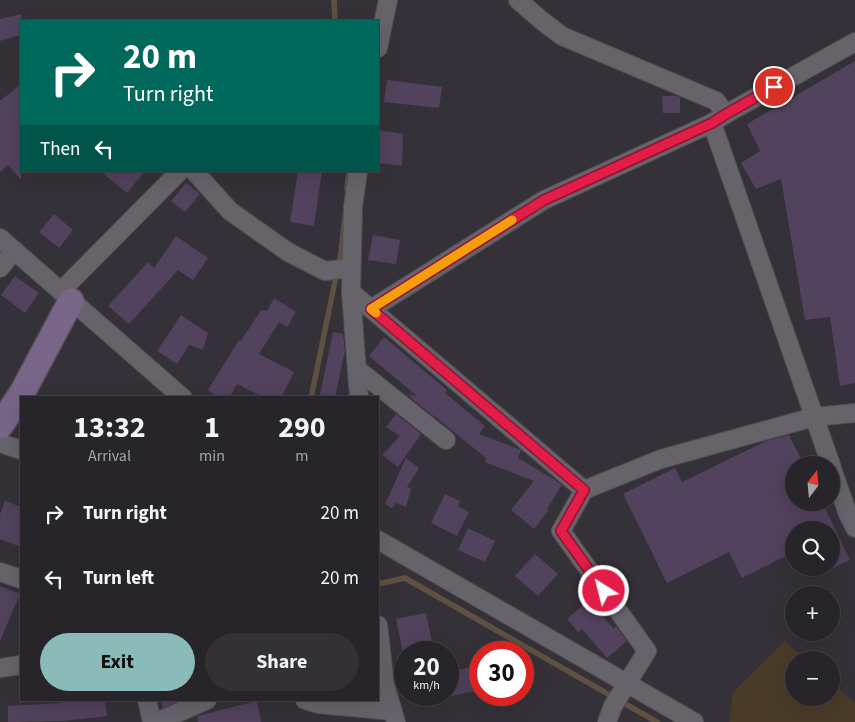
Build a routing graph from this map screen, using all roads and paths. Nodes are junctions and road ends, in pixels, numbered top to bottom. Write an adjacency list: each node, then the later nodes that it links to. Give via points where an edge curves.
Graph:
1 (388, 0): 4 (street)
2 (518, 0): 5 (street, via 562,36 716,101)
3 (855, 42): 5 (street)
4 (379, 43)
5 (719, 119): 15 (street, via 544,200); 20 (street)
6 (179, 172): 14 (street)
7 (195, 172): 12 (street, via 230,211 288,252 325,271)
8 (358, 172): 12 (street)
9 (0, 238): 10 (street)
10 (14, 250): 11 (street); 14 (street)
11 (0, 268)
12 (350, 268): 13 (street)
13 (351, 292): 15 (street); 16 (street)
14 (66, 296): 17 (street); 21 (street, via 22,393)
15 (371, 309): 26 (street)
16 (357, 369): 18 (street); 22 (street)
17 (181, 396)
18 (359, 396)
19 (855, 413): 20 (street)
20 (814, 416): 25 (street); 26 (street, via 661,459)
21 (0, 426)
22 (446, 440)
23 (0, 443): 24 (street)
24 (20, 450)
25 (828, 456)
26 (584, 490): 35 (street, via 561,531 647,651)
27 (840, 491): 28 (street)
28 (855, 528)
29 (379, 541): 35 (street)
30 (0, 572): 31 (street)
31 (20, 579)
32 (379, 634): 40 (street, via 385,686)
33 (20, 665): 34 (street)
34 (0, 668)
35 (627, 684): 39 (street); 42 (street)
36 (148, 701): 41 (street)
37 (205, 701): 41 (street)
38 (308, 701): 40 (street)
39 (610, 714)
40 (395, 717)
41 (158, 722)
42 (694, 722)

